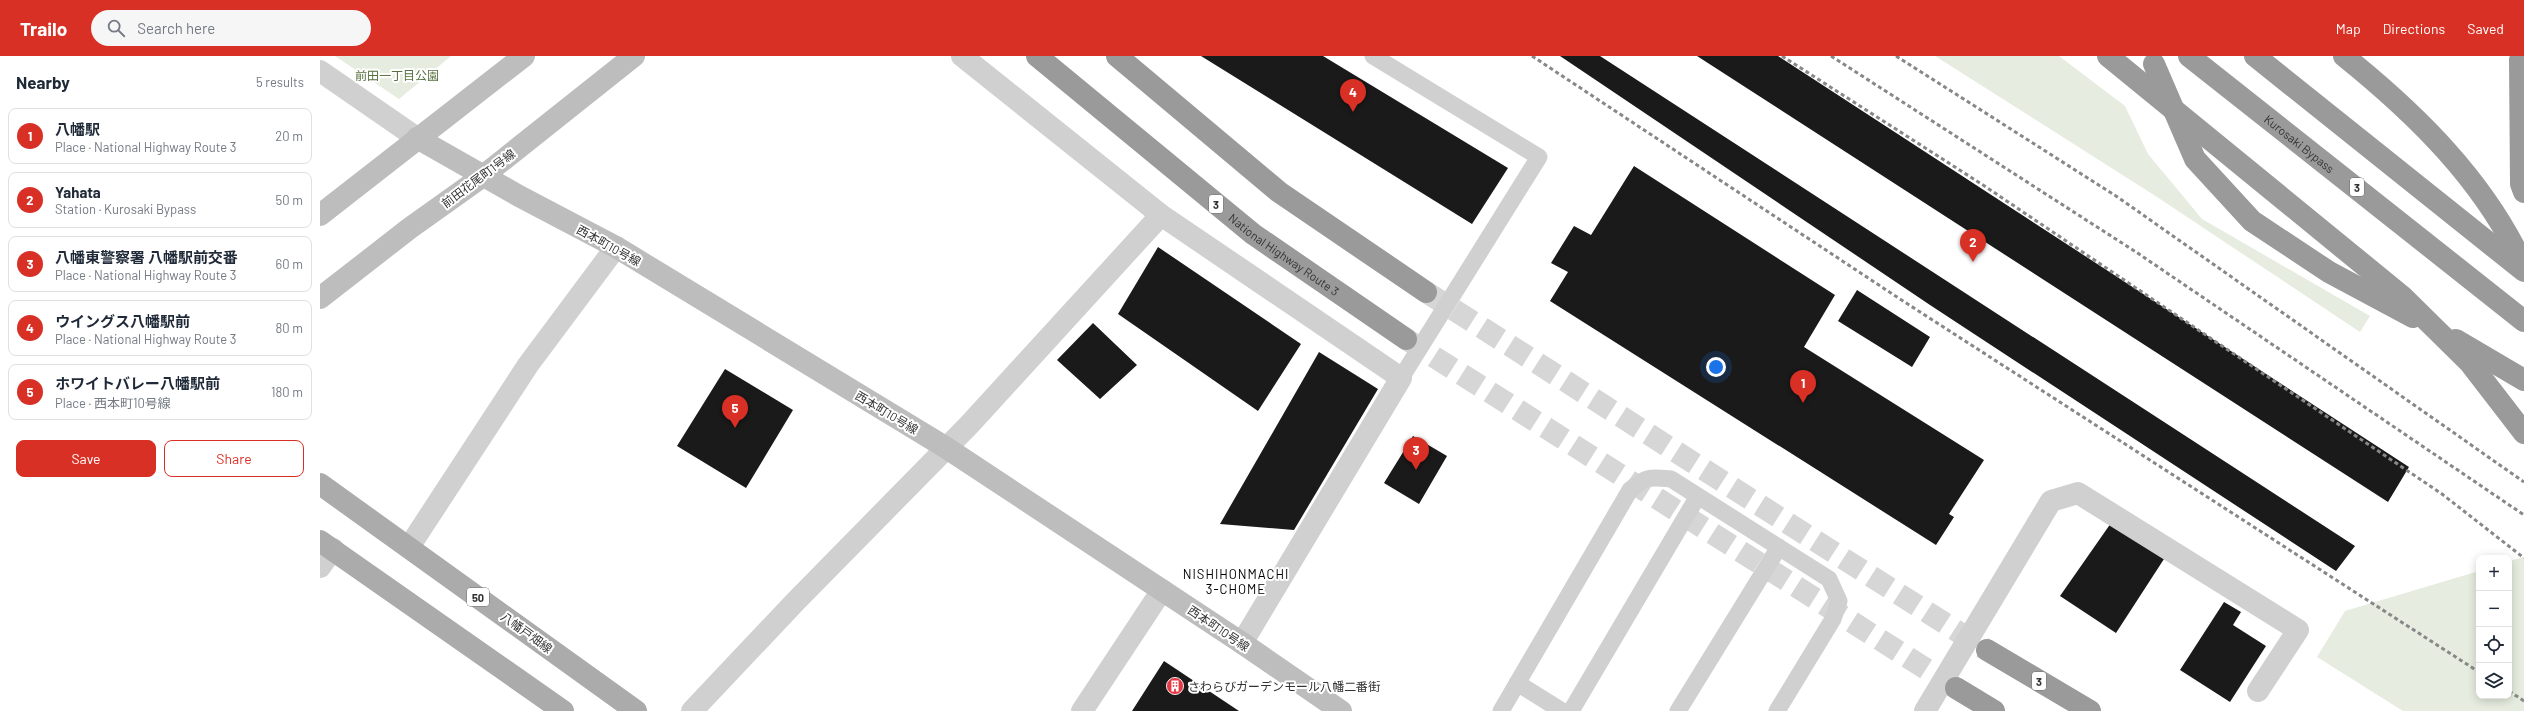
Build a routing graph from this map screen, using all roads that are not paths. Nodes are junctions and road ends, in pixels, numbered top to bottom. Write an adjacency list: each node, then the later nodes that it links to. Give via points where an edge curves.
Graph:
1 (524, 56): 14 (street)
2 (634, 56): 15 (street, 前田花尾町1号線)
3 (962, 56): 18 (street)
4 (1037, 56): 25 (highway, National Highway Route 3 / 3, via 1252,234)
5 (1117, 56): 22 (highway, via 1279,192)
6 (1374, 56): 26 (lane, via 1539,157)
7 (2108, 56): 28 (highway, via 2403,297 2470,363)
8 (2189, 56): 24 (highway, Kurosaki Bypass / 3)
9 (2255, 56): 21 (highway)
10 (2344, 56): 20 (highway, via 2435,137 2480,192 2510,237)
11 (2520, 59): 16 (highway, via 2521,184)
12 (2154, 64): 27 (highway, via 2195,159 2252,221 2329,272 2502,365)
13 (320, 71): 14 (street)
14 (417, 138): 15 (street, 西本町10号線); 17 (street)
15 (483, 176): 19 (street, 西本町10号線); 23 (street, 前田花尾町1号線, via 410,228)
16 (2524, 192)
17 (320, 215)
18 (1161, 215): 26 (street); 29 (street)
19 (616, 247): 29 (street, 西本町10号線); 33 (street, via 528,365)
20 (2524, 267)
21 (2524, 271)
22 (1426, 292)
23 (320, 298)
24 (2524, 321)
25 (1406, 339)
26 (1401, 378): 37 (street)
27 (2524, 380)
28 (2524, 433)
29 (945, 447): 36 (street, 西本町10号線); 44 (street)
30 (320, 484): 33 (main road, 八幡戸畑線 / 50)
31 (1698, 496): 34 (lane); 39 (lane, via 1671,479 1651,477 1643,478 1630,490); 49 (lane)
32 (326, 545): 35 (street); 42 (main road)
33 (409, 547): 43 (main road, 八幡戸畑線 / 50)
34 (1779, 547): 50 (lane); 51 (lane, via 1829,579 1839,601 1833,619)
35 (320, 567)
36 (1162, 590): 37 (street, 西本町10号線); 45 (street)
37 (1242, 643): 46 (street, 西本町10号線)
38 (1987, 650): 54 (highway, 3)
39 (1517, 683): 47 (lane); 48 (lane)
40 (1956, 688): 53 (highway)
41 (2258, 691): 52 (street, via 2298,630 2078,492 2051,501)
42 (563, 711)
43 (636, 711)
44 (692, 711)
45 (1082, 711)
46 (1341, 711)
47 (1501, 711)
48 (1562, 711)
49 (1571, 711)
50 (1678, 711)
51 (1777, 711)
52 (1925, 711)
53 (1994, 711)
54 (2090, 711)

